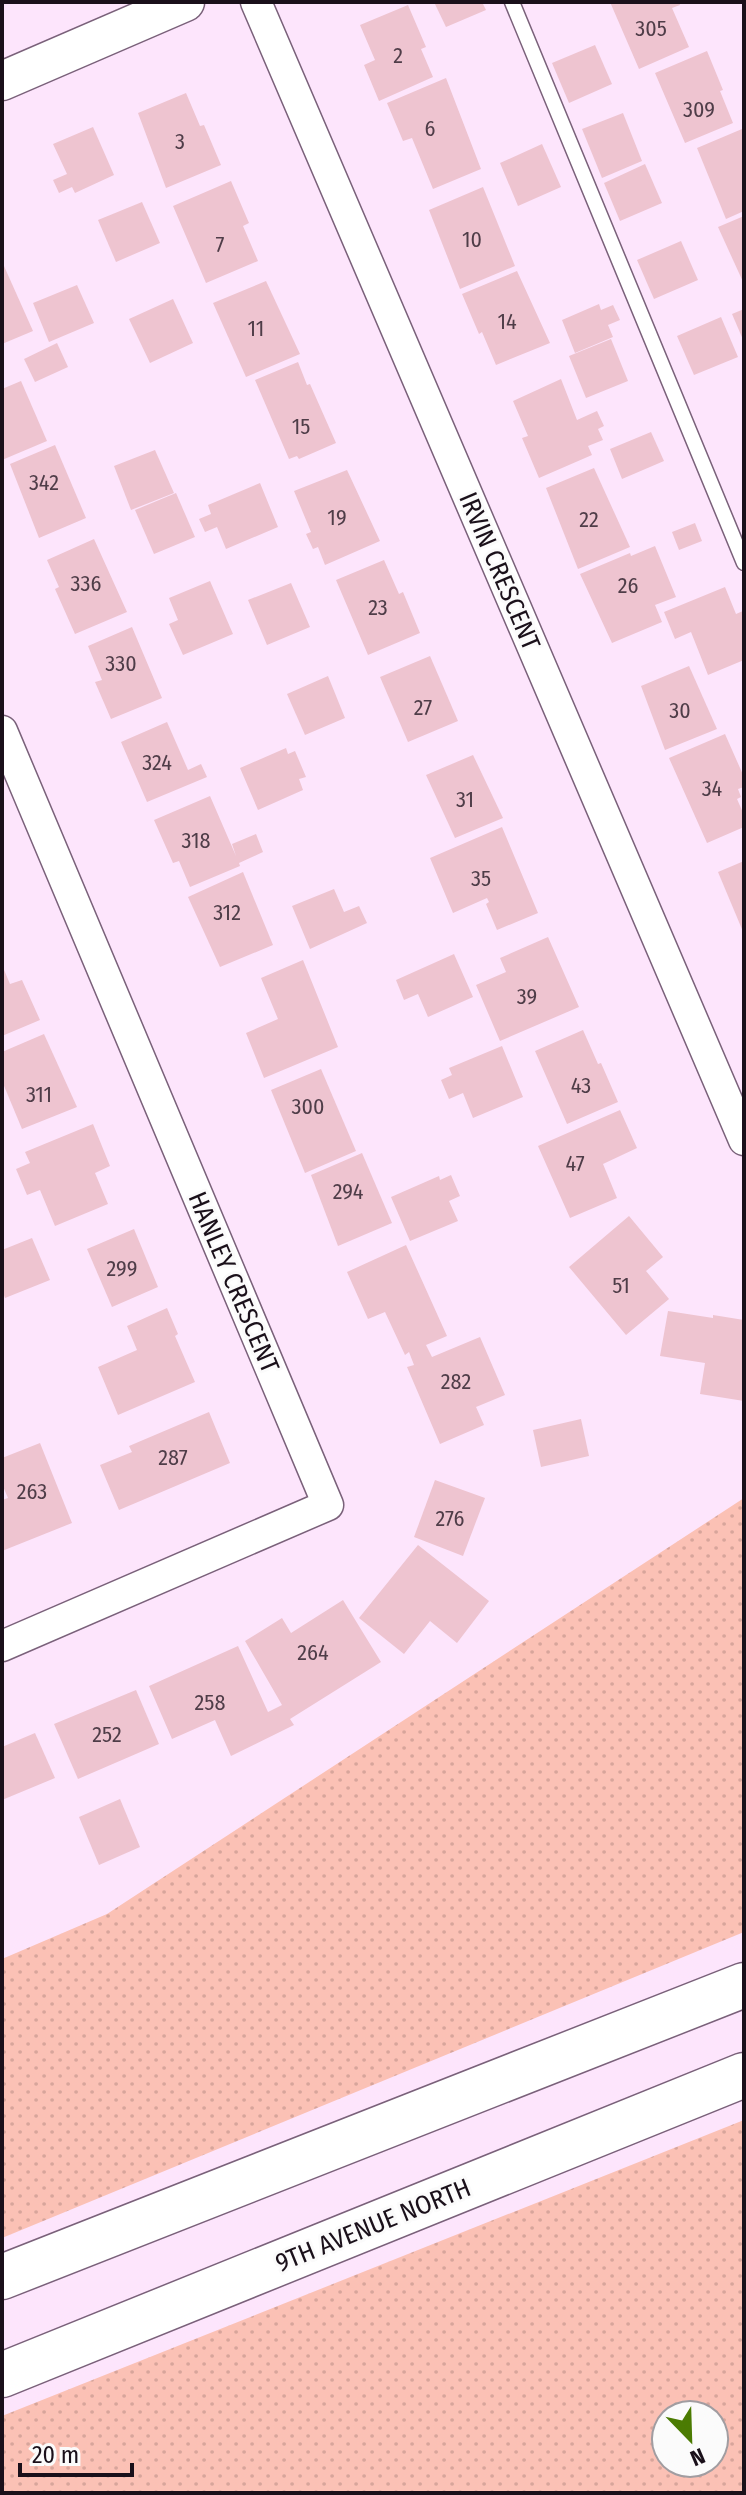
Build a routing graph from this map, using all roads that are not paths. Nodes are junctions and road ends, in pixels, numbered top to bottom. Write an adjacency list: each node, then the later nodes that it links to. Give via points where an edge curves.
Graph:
1 (185, 2): 4 (street)
2 (256, 2): 7 (street, IRVIN CRESCENT)
3 (512, 2): 5 (lane)
4 (2, 81)
5 (744, 563)
6 (2, 731): 8 (street, HANLEY CRESCENT, via 328,1505)
7 (744, 1140)
8 (2, 1646)
9 (744, 1985): 11 (main road)
10 (744, 2075): 12 (main road, 9TH AVENUE NORTH)
11 (2, 2277)
12 (2, 2375)

